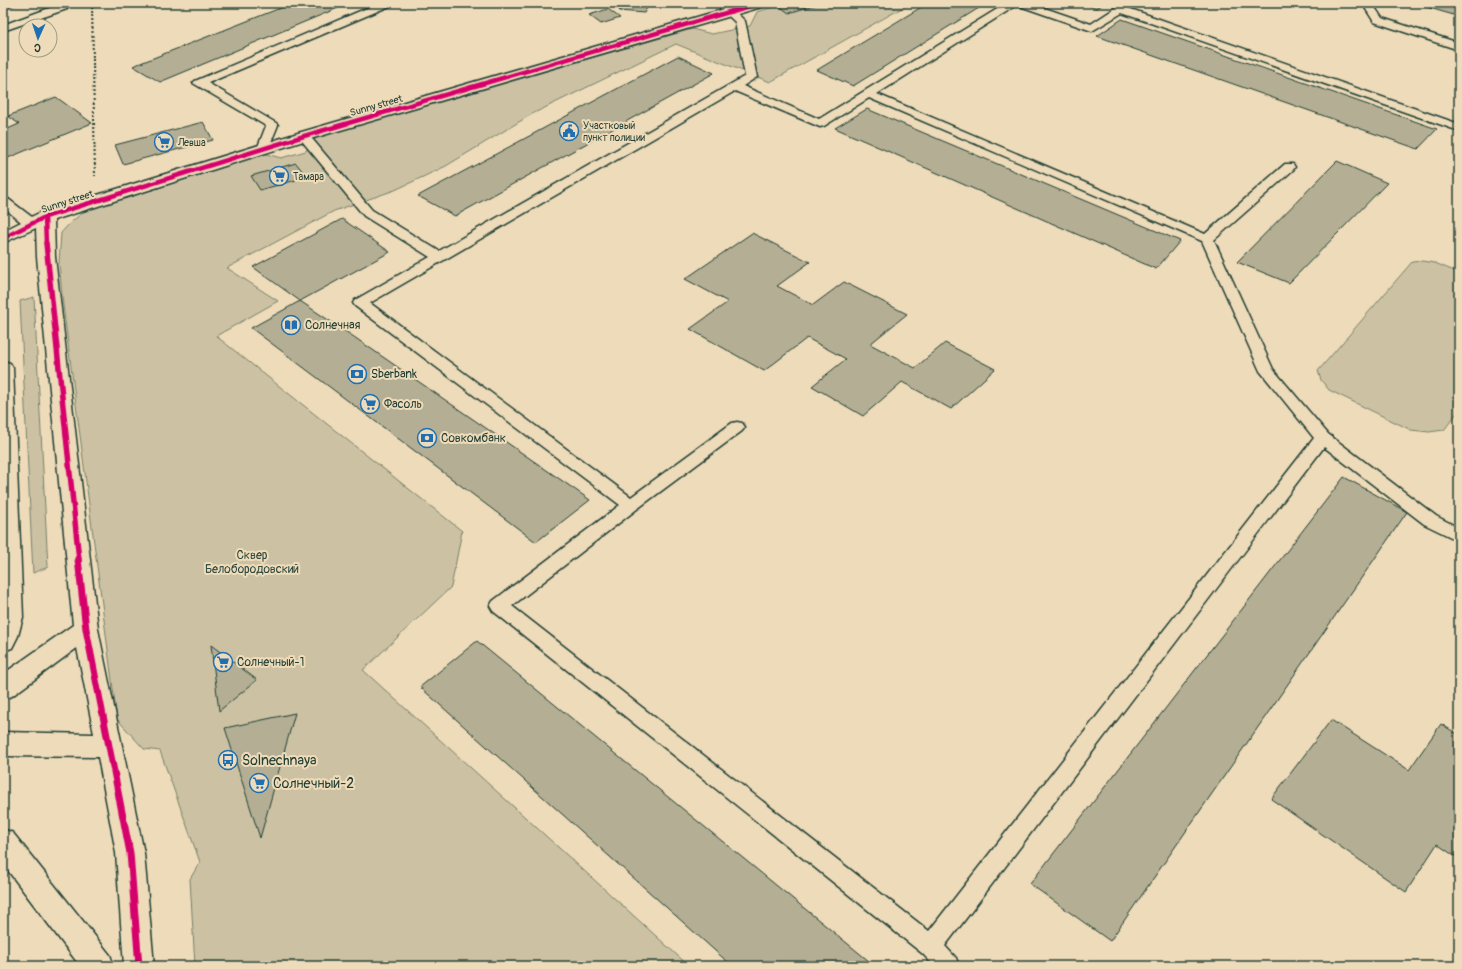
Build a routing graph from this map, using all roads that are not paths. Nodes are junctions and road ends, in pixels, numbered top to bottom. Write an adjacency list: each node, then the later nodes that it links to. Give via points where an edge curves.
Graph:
1 (56, 3): 9 (lane, via 63,7)
2 (388, 3): 15 (lane, via 199,83 272,125)
3 (760, 3): 8 (street, Sunny street)
4 (1014, 3): 12 (lane)
5 (1020, 3): 7 (lane, via 1092,28)
6 (1367, 3): 10 (lane, via 1378,20)
7 (1126, 6): 13 (lane)
8 (725, 7): 11 (lane, via 740,20 751,77); 14 (street, Sunny street)
9 (3, 28)
10 (1457, 44)
11 (735, 87): 12 (lane, via 820,124); 21 (lane)
12 (868, 94): 20 (lane)
13 (1459, 128)
14 (304, 136): 15 (street, Sunny street); 21 (lane, via 368,213)
15 (264, 149): 18 (street, Sunny street)
16 (1289, 167): 20 (lane)
17 (3, 202): 18 (lane)
18 (39, 220): 19 (street, Sunny street); 28 (street, via 46,257)
19 (3, 238)
20 (1207, 239): 24 (lane, via 1267,371)
21 (439, 257): 25 (lane, via 360,303)
22 (3, 368): 27 (street)
23 (737, 427): 25 (lane)
24 (1323, 438): 26 (lane, via 1430,520); 34 (lane)
25 (631, 505): 34 (lane, via 499,606)
26 (1459, 535)
27 (7, 619): 29 (street, via 6,636)
28 (86, 629): 30 (street); 32 (street)
29 (3, 641)
30 (3, 688)
31 (3, 744): 32 (street)
32 (109, 746): 36 (street, via 130,854)
33 (3, 842): 35 (street)
34 (931, 946): 37 (lane)
35 (99, 966)
36 (139, 966)
37 (948, 966)

